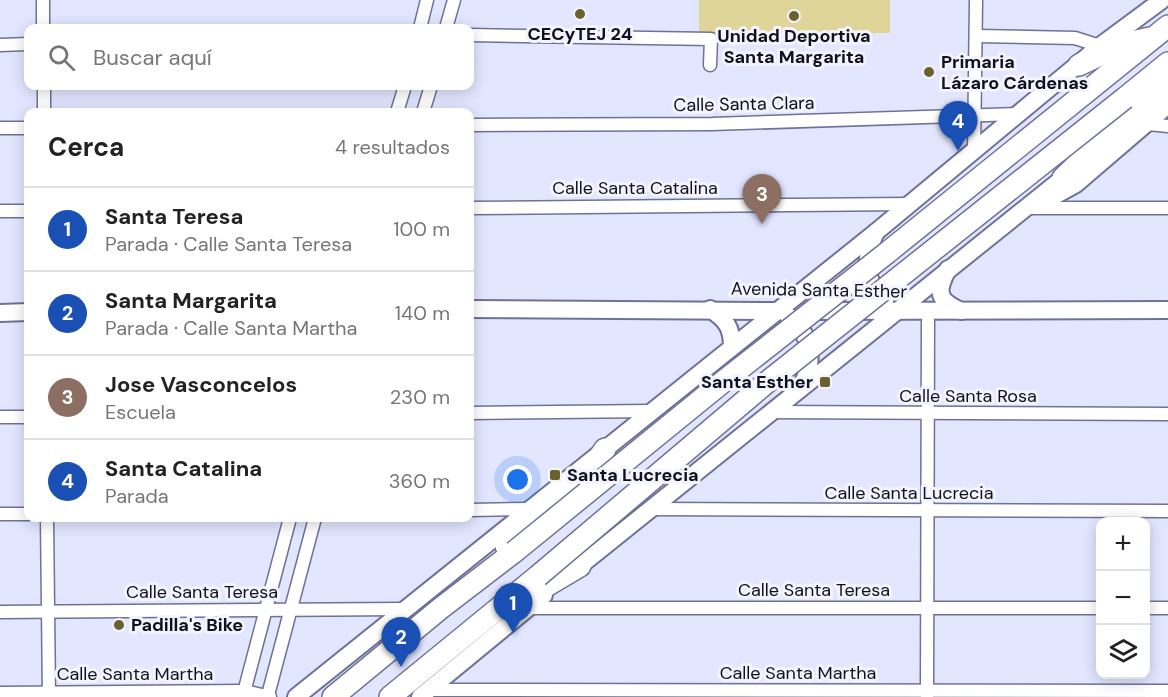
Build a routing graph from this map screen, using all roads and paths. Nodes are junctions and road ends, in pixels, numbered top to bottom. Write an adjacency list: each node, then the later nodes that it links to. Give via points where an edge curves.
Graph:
1 (43, 0): 6 (street)
2 (427, 0): 7 (street)
3 (454, 0): 8 (street)
4 (976, 0): 11 (street)
5 (1162, 0): 14 (main road)
6 (44, 24)
7 (423, 24)
8 (447, 24)
9 (1161, 32): 16 (highway); 77 (highway, bridge)
10 (474, 35): 17 (street, via 711,39)
11 (977, 36): 14 (street, via 1075,38); 27 (street)
12 (24, 44): 13 (street)
13 (0, 45)
14 (1100, 46): 16 (main road)
15 (1168, 63): 88 (highway, bridge, via 766,383)
16 (1079, 64): 26 (main road)
17 (710, 65)
18 (1168, 84): 34 (highway)
19 (44, 90): 23 (street)
20 (404, 90): 24 (street)
21 (430, 90): 25 (street)
22 (1168, 105): 28 (main road)
23 (44, 108)
24 (399, 108)
25 (424, 108)
26 (1019, 114): 27 (street, Calle Santa Clara); 33 (main road)
27 (975, 115): 29 (street, Calle Santa Clara, via 712,124); 33 (street)
28 (1148, 124): 30 (street); 37 (main road, via 1076,184)
29 (474, 125)
30 (1168, 126)
31 (0, 128): 32 (street)
32 (24, 128)
33 (974, 150): 35 (main road)
34 (1062, 178): 37 (main road)
35 (909, 204): 36 (street, Calle Santa Catalina); 41 (main road)
36 (474, 208)
37 (1027, 208): 38 (street); 43 (main road)
38 (1168, 208)
39 (0, 211): 40 (street)
40 (24, 211)
41 (876, 232): 42 (main road); 49 (main road)
42 (867, 261): 44 (main road, via 875,278 890,288 912,294); 47 (main road, via 873,288)
43 (948, 268): 44 (main road); 52 (main road, via 940,296)
44 (921, 289): 47 (main road)
45 (474, 309): 46 (main road, Avenida Santa Esther)
46 (710, 309): 49 (main road, Avenida Santa Esther); 55 (main road, via 726,321 732,332)
47 (898, 310): 49 (main road, Avenida Santa Esther); 51 (main road, Avenida Santa Esther); 57 (main road)
48 (1168, 310): 52 (main road, Avenida Santa Esther)
49 (777, 311): 54 (main road); 56 (main road, via 803,332)
50 (24, 312): 53 (main road)
51 (928, 312): 52 (main road, Avenida Santa Esther); 61 (street)
52 (962, 312)
53 (0, 313)
54 (754, 330): 55 (main road); 56 (main road, via 769,328 790,333)
55 (732, 347): 58 (main road)
56 (810, 359): 57 (main road)
57 (801, 386): 59 (main road)
58 (652, 411): 60 (street); 65 (main road)
59 (769, 412): 61 (street, Calle Santa Rosa); 67 (main road)
60 (474, 413)
61 (927, 414): 62 (street, Calle Santa Rosa); 69 (street)
62 (1168, 414)
63 (0, 417): 64 (street)
64 (24, 417)
65 (605, 449): 66 (main road); 77 (highway, via 588,474 474,574)
66 (529, 509): 68 (street); 83 (main road)
67 (650, 509): 69 (street, Calle Santa Lucrecia); 76 (main road)
68 (474, 510)
69 (927, 511): 70 (street, Calle Santa Lucrecia); 79 (street)
70 (1168, 511)
71 (0, 514): 72 (street)
72 (24, 514)
73 (47, 522): 86 (street)
74 (289, 522): 84 (street)
75 (314, 522): 85 (street)
76 (580, 566): 78 (main road); 88 (highway)
77 (459, 594): 97 (highway)
78 (528, 608): 79 (street, Calle Santa Teresa); 92 (main road)
79 (927, 608): 80 (street, Calle Santa Teresa); 93 (street)
80 (1096, 608)
81 (1150, 608): 82 (street)
82 (1168, 608)
83 (405, 609): 85 (street, Calle Santa Teresa); 96 (main road)
84 (266, 610): 85 (street, Calle Santa Teresa); 86 (street, Calle Santa Teresa); 91 (street)
85 (291, 610): 95 (street)
86 (48, 611): 87 (street, Calle Santa Teresa); 94 (street)
87 (0, 612)
88 (439, 658): 98 (highway)
89 (1168, 691): 93 (street, Calle Santa Martha)
90 (0, 693): 94 (street, Calle Santa Martha)
91 (244, 694): 94 (street, Calle Santa Martha); 95 (street, Calle Santa Martha)
92 (424, 694): 93 (street, Calle Santa Martha)
93 (927, 694)
94 (49, 695)
95 (269, 696)
96 (296, 697)
97 (333, 697)
98 (390, 697)

